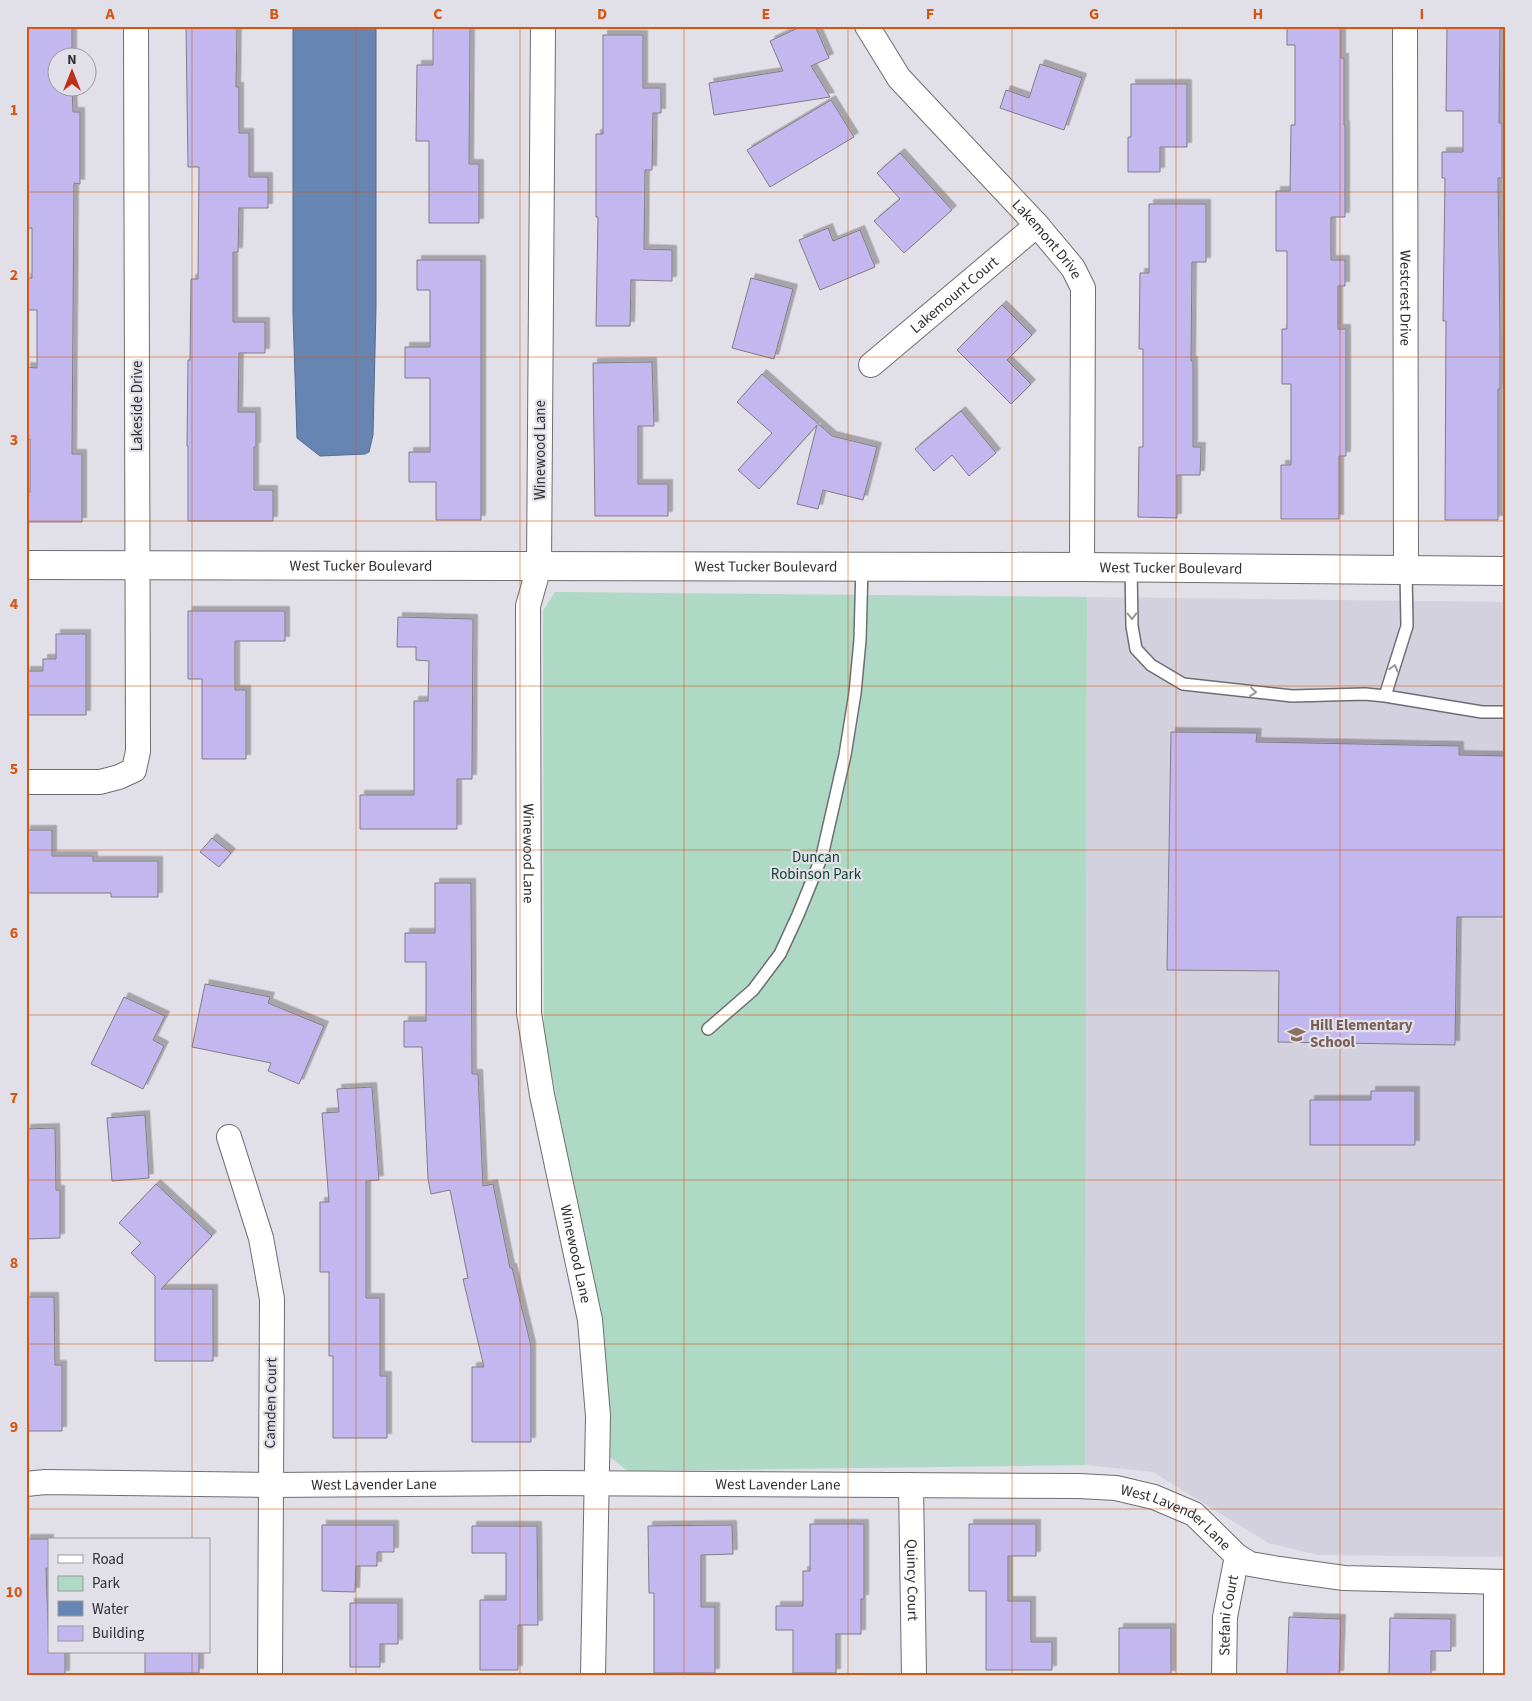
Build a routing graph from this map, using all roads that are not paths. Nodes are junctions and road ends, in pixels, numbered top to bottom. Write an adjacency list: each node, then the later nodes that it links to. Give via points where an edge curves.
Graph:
1 (136, 26): 8 (street, Lakeside Drive)
2 (543, 26): 9 (street, Winewood Lane)
3 (867, 26): 5 (street, Lakemont Drive, via 899,78)
4 (1405, 26): 13 (street, Westcrest Drive)
5 (1037, 225): 6 (street, Lakemount Court); 11 (street, Lakemont Drive, via 1073,268 1083,288)
6 (871, 365)
7 (26, 566): 8 (street, West Tucker Boulevard)
8 (137, 566): 9 (street, West Tucker Boulevard); 17 (street, Lakeside Drive, via 138,751 134,770 100,782)
9 (539, 567): 10 (street, West Tucker Boulevard); 21 (street, Winewood Lane, via 528,606 529,1013 542,1095 590,1320 598,1416)
10 (862, 567): 11 (street, West Tucker Boulevard); 18 (lane, via 855,694 822,856 780,954 753,990)
11 (1082, 567): 12 (street, West Tucker Boulevard)
12 (1131, 567): 13 (street, West Tucker Boulevard); 15 (lane, one-way to 15, via 1132,626 1136,649 1151,665 1183,684 1292,696)
13 (1406, 570): 14 (street, West Tucker Boulevard); 15 (lane, one-way to 13, via 1407,626)
14 (1506, 571)
15 (1386, 696): 16 (lane, via 1482,712)
16 (1506, 712)
17 (26, 782)
18 (708, 1030)
19 (229, 1137): 22 (street, Camden Court, via 261,1238 272,1299)
20 (26, 1484): 22 (street, West Lavender Lane)
21 (596, 1484): 22 (street, West Lavender Lane); 23 (street, West Lavender Lane); 27 (street, Winewood Lane)
22 (270, 1485): 26 (street, Camden Court)
23 (911, 1485): 24 (street, West Lavender Lane, via 1116,1488 1154,1497 1194,1514); 28 (street, Quincy Court)
24 (1237, 1556): 25 (street, West Lavender Lane, via 1250,1564 1344,1578); 29 (street, Stefani Court, via 1225,1617)
25 (1501, 1582): 30 (street)
26 (270, 1675)
27 (593, 1675)
28 (914, 1675)
29 (1224, 1675)
30 (1496, 1675)

